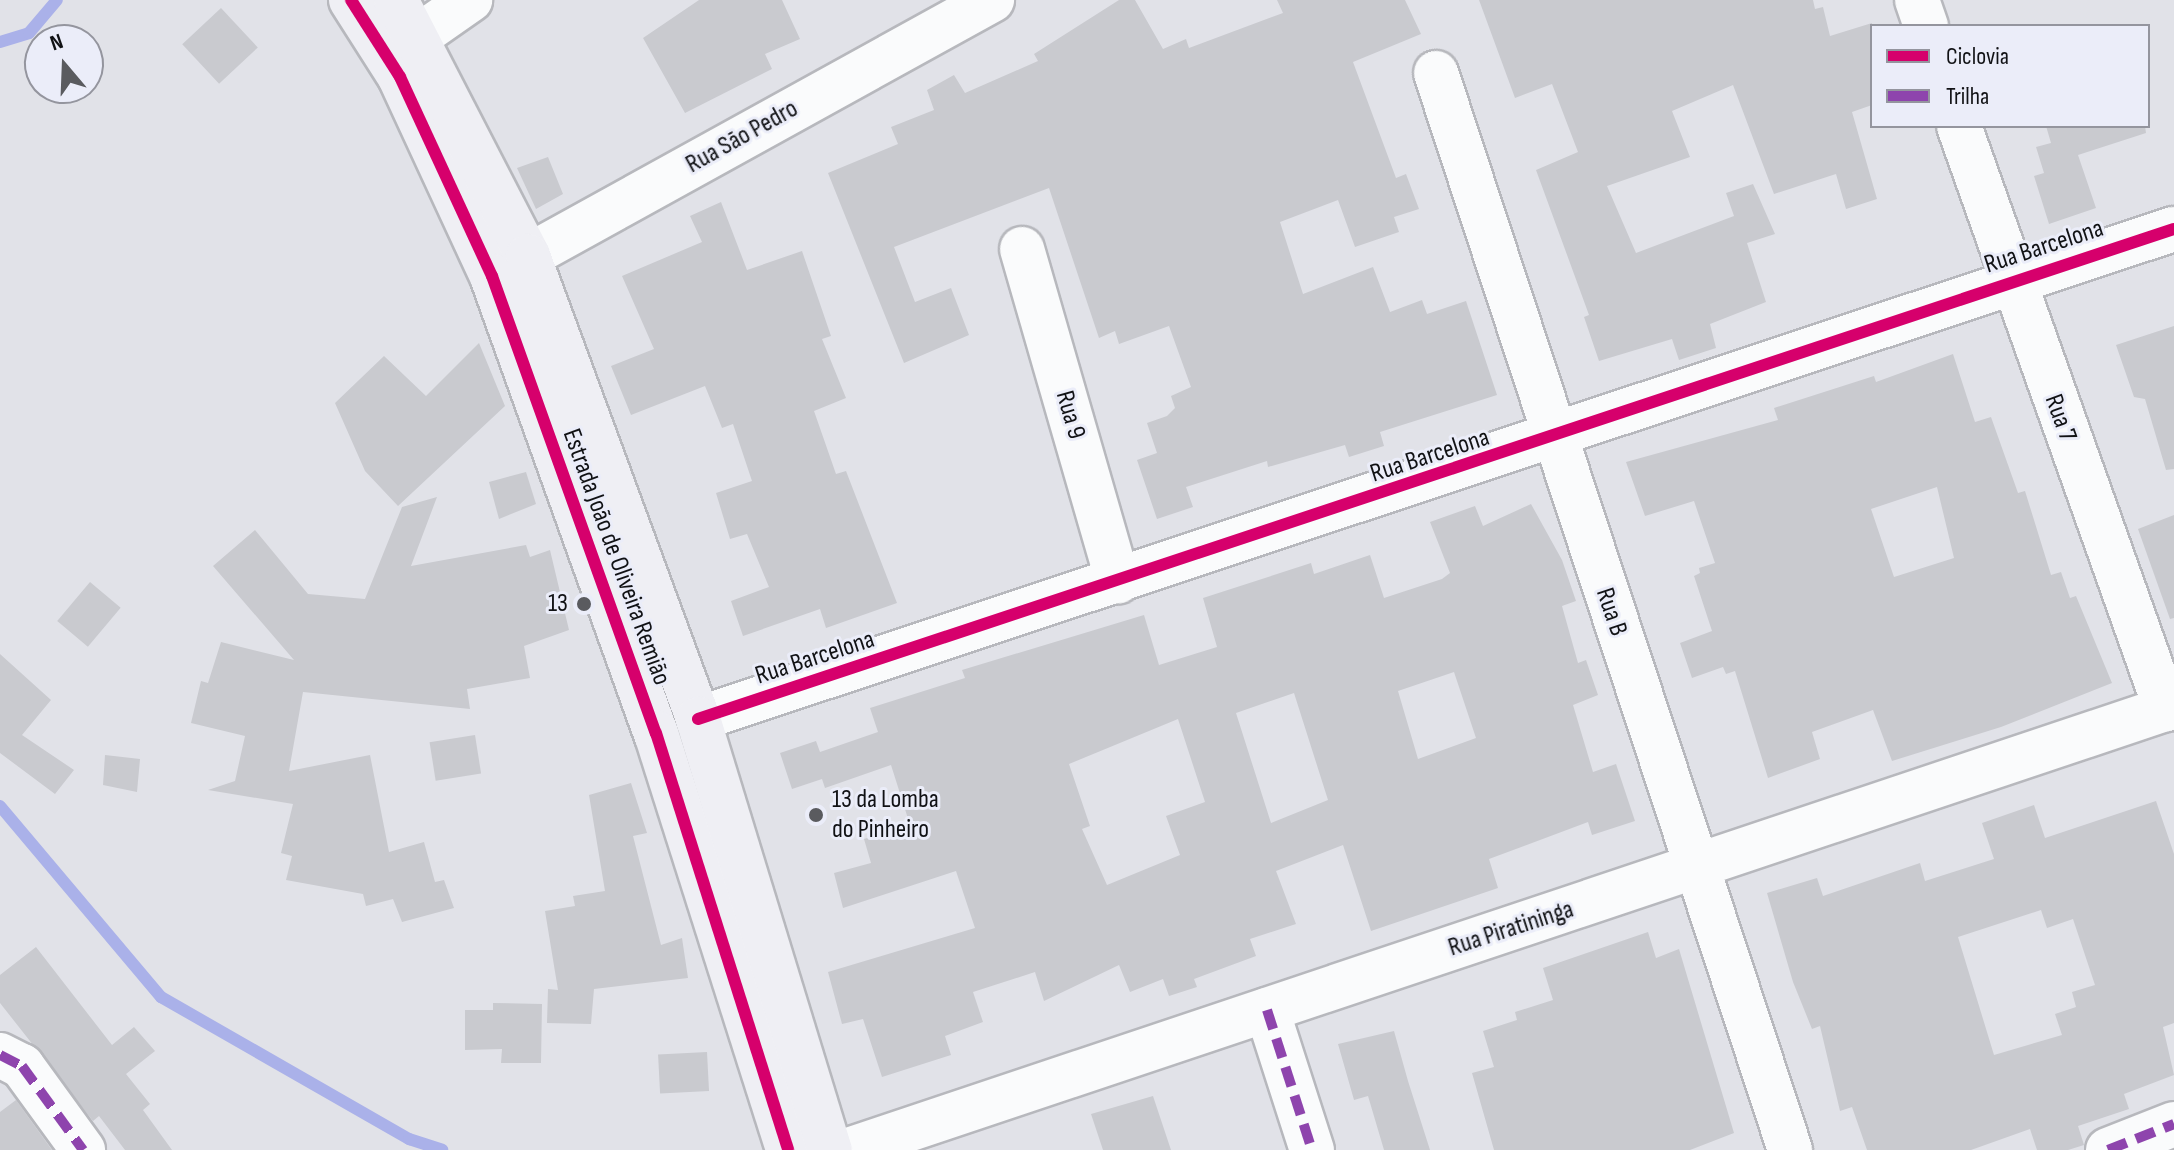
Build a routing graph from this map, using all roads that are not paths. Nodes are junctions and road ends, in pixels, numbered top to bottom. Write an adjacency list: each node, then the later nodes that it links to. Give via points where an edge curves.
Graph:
1 (351, 0): 12 (main road, Estrada João de Oliveira Remião)
2 (396, 0): 7 (main road, Estrada João de Oliveira Remião)
3 (470, 0): 7 (street)
4 (992, 0): 12 (street, Rua São Pedro)
5 (1917, 0): 6 (street)
6 (1925, 24)
7 (417, 37): 12 (main road, Estrada João de Oliveira Remião)
8 (1436, 73): 14 (street, Rua B)
9 (1960, 128): 13 (street, Rua 7)
10 (2174, 229): 13 (street, Rua Barcelona)
11 (1022, 249): 15 (street, Rua 9)
12 (510, 266): 17 (main road, Estrada João de Oliveira Remião); 23 (main road, Estrada João de Oliveira Remião)
13 (2010, 280): 14 (street, Rua Barcelona); 16 (street, Rua 7)
14 (1552, 439): 15 (street, Rua Barcelona); 18 (street, Rua B)
15 (1118, 581): 17 (street, Rua Barcelona)
16 (2170, 707): 18 (street, Rua Piratininga)
17 (698, 719): 24 (main road, Estrada João de Oliveira Remião)
18 (1697, 867): 19 (street, Rua Piratininga); 27 (street, Rua B)
19 (1267, 1010): 25 (street, Rua Piratininga); 26 (street)
20 (0, 1055): 22 (street, via 22,1066)
21 (2174, 1124): 28 (street)
22 (83, 1150)
23 (788, 1150)
24 (830, 1150)
25 (848, 1150)
26 (1312, 1150)
27 (1790, 1150)
28 (2108, 1150)

